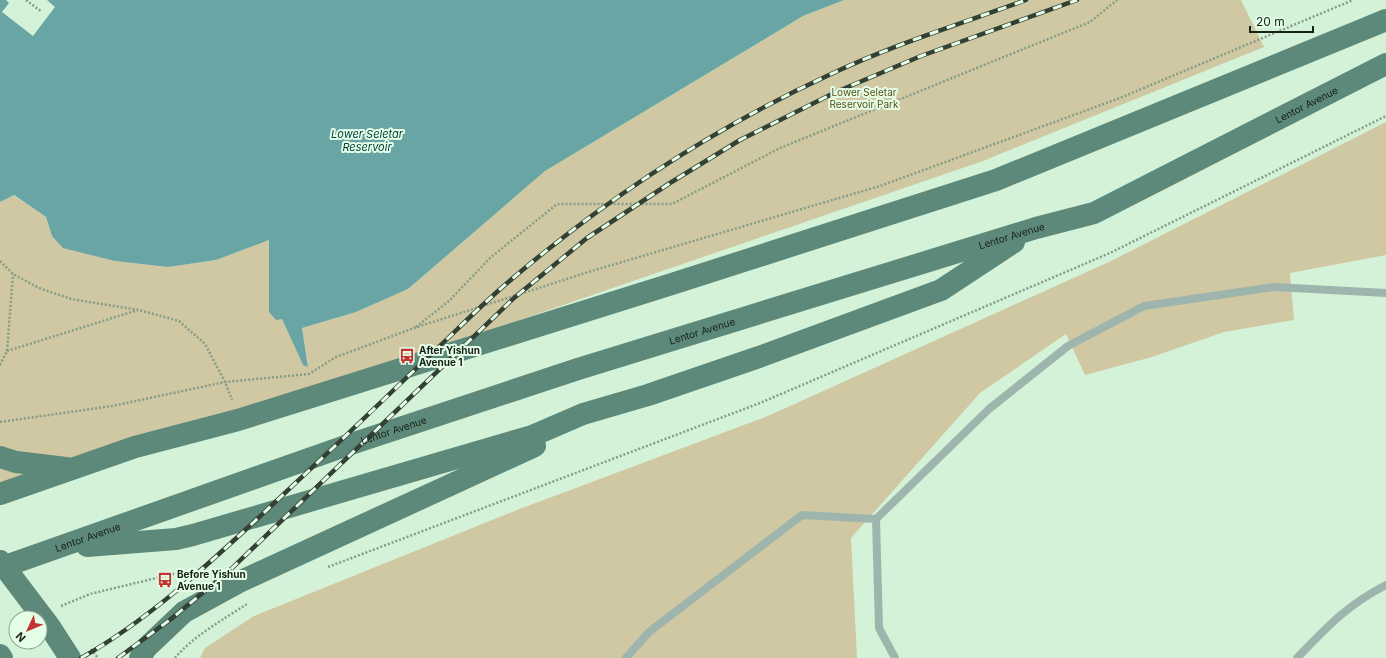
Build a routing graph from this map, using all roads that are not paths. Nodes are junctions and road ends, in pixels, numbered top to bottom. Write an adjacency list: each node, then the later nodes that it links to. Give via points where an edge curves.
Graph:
1 (1386, 20): 7 (main road, via 996,180 238,420 135,447)
2 (1386, 64): 3 (main road, Lentor Avenue, via 1094,212)
3 (1036, 228): 5 (main road, via 941,290); 10 (main road, Lentor Avenue, via 586,367 348,445)
4 (1386, 293): 9 (lane, via 1274,287 1144,306 1068,346 989,409)
5 (648, 395): 10 (main road, via 583,414 532,436 193,535 176,539); 16 (main road, via 239,582 184,612 146,648)
6 (0, 457): 7 (main road, via 16,462)
7 (71, 469): 8 (main road)
8 (0, 494)
9 (876, 519): 17 (lane, via 802,514 649,632); 18 (lane, via 879,628)
10 (58, 549): 11 (main road, Lentor Avenue)
11 (1, 565): 15 (main road, via 50,627)
12 (1386, 585): 19 (lane, via 1365,596 1337,617)
13 (0, 655): 14 (main road)
14 (2, 658)
15 (70, 658)
16 (140, 658)
17 (626, 658)
18 (895, 658)
19 (1297, 658)

